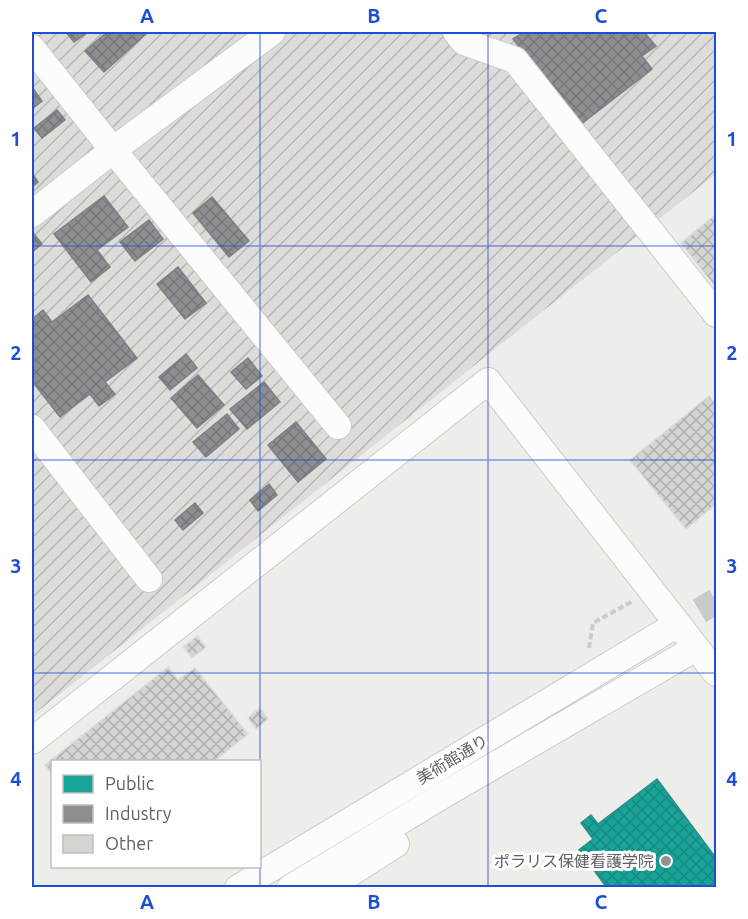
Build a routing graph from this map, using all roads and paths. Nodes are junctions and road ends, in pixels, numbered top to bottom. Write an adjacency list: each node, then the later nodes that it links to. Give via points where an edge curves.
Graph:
1 (272, 32): 4 (street)
2 (456, 32): 6 (street, via 464,42 514,60)
3 (32, 48): 4 (street)
4 (113, 150): 5 (street); 7 (street)
5 (32, 214)
6 (717, 314)
7 (338, 426)
8 (32, 428): 9 (street)
9 (149, 579)
10 (652, 590): 12 (path, via 593,623); 14 (street); 15 (street, via 488,381)
11 (666, 631): 17 (street, 美術館通り)
12 (589, 648)
13 (684, 654): 16 (street, 美術館通り)
14 (717, 673)
15 (32, 741)
16 (445, 794): 18 (street, 美術館通り); 19 (street, via 433,817 422,827)
17 (238, 888)
18 (290, 888)
19 (327, 888)

